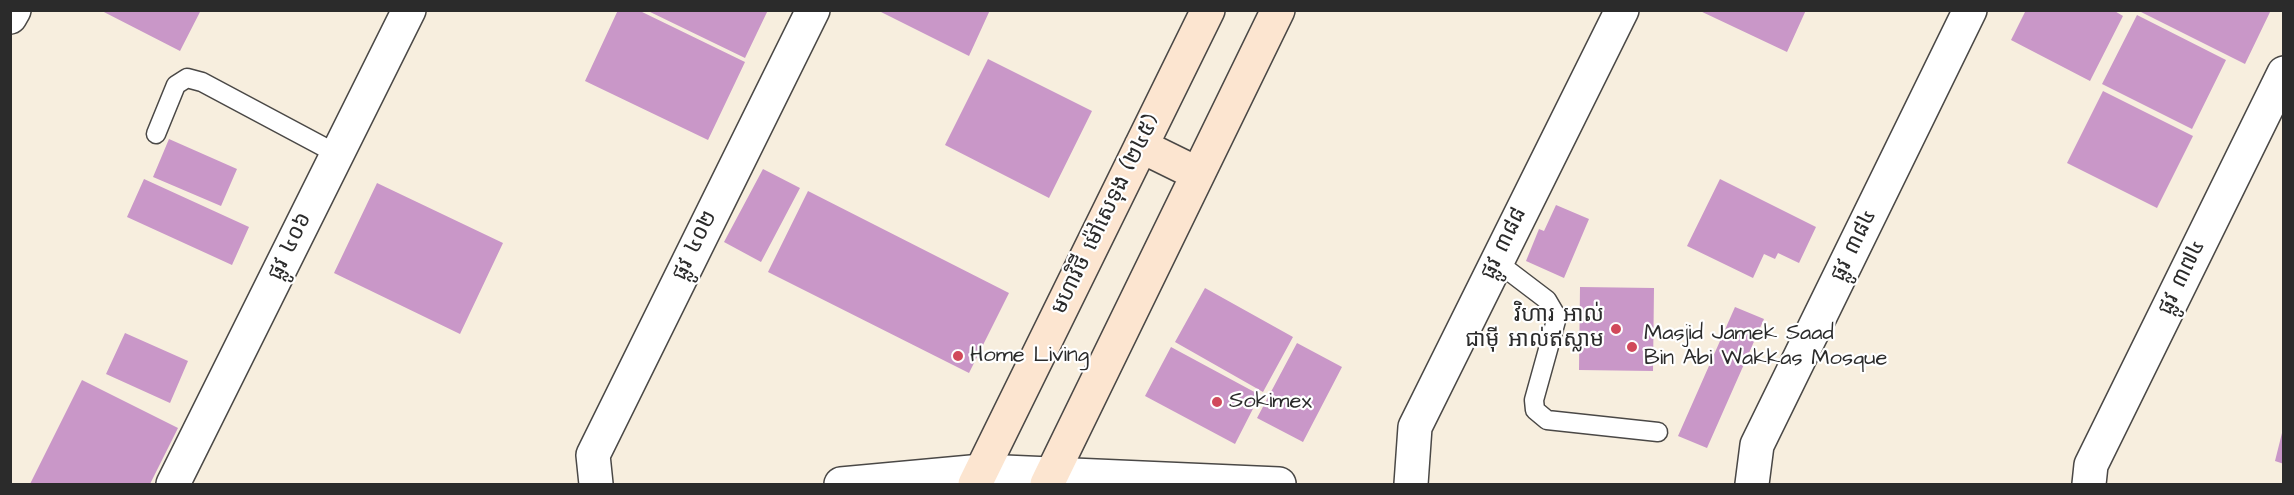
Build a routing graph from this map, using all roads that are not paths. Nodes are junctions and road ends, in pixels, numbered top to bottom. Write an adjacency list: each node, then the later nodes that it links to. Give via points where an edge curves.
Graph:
1 (14, 10): 8 (street)
2 (813, 10): 19 (street, ផ្លូវ ៤០២, via 593,455)
3 (1208, 10): 11 (main road, មហាវិថី ម៉ៅសេទុង (២៤៥))
4 (1278, 10): 13 (main road)
5 (1622, 10): 14 (street, ផ្លូវ ៣៨៨)
6 (1970, 10): 23 (street, ផ្លូវ ៣៨៤, via 1757,445)
7 (408, 11): 12 (street, ផ្លូវ ៤០៦)
8 (10, 17)
9 (2283, 72): 24 (street, ផ្លូវ ៣៧៤, via 2091,465)
10 (156, 134): 12 (lane, via 176,85 187,78 202,81)
11 (1141, 146): 13 (main road); 16 (main road, មហាវិថី ម៉ៅសេទុង (២៤៥))
12 (337, 154): 18 (street, ផ្លូវ ៤០៦)
13 (1198, 174): 17 (main road)
14 (1497, 262): 15 (lane, via 1547,300 1557,317 1534,400 1535,410 1546,420); 22 (street, ផ្លូវ ៣៨៨, via 1414,427)
15 (1658, 432)
16 (979, 478): 17 (street); 20 (street)
17 (1050, 479): 21 (street)
18 (173, 484)
19 (596, 484)
20 (841, 484)
21 (1279, 484)
22 (1411, 484)
23 (1752, 484)
24 (2089, 484)

